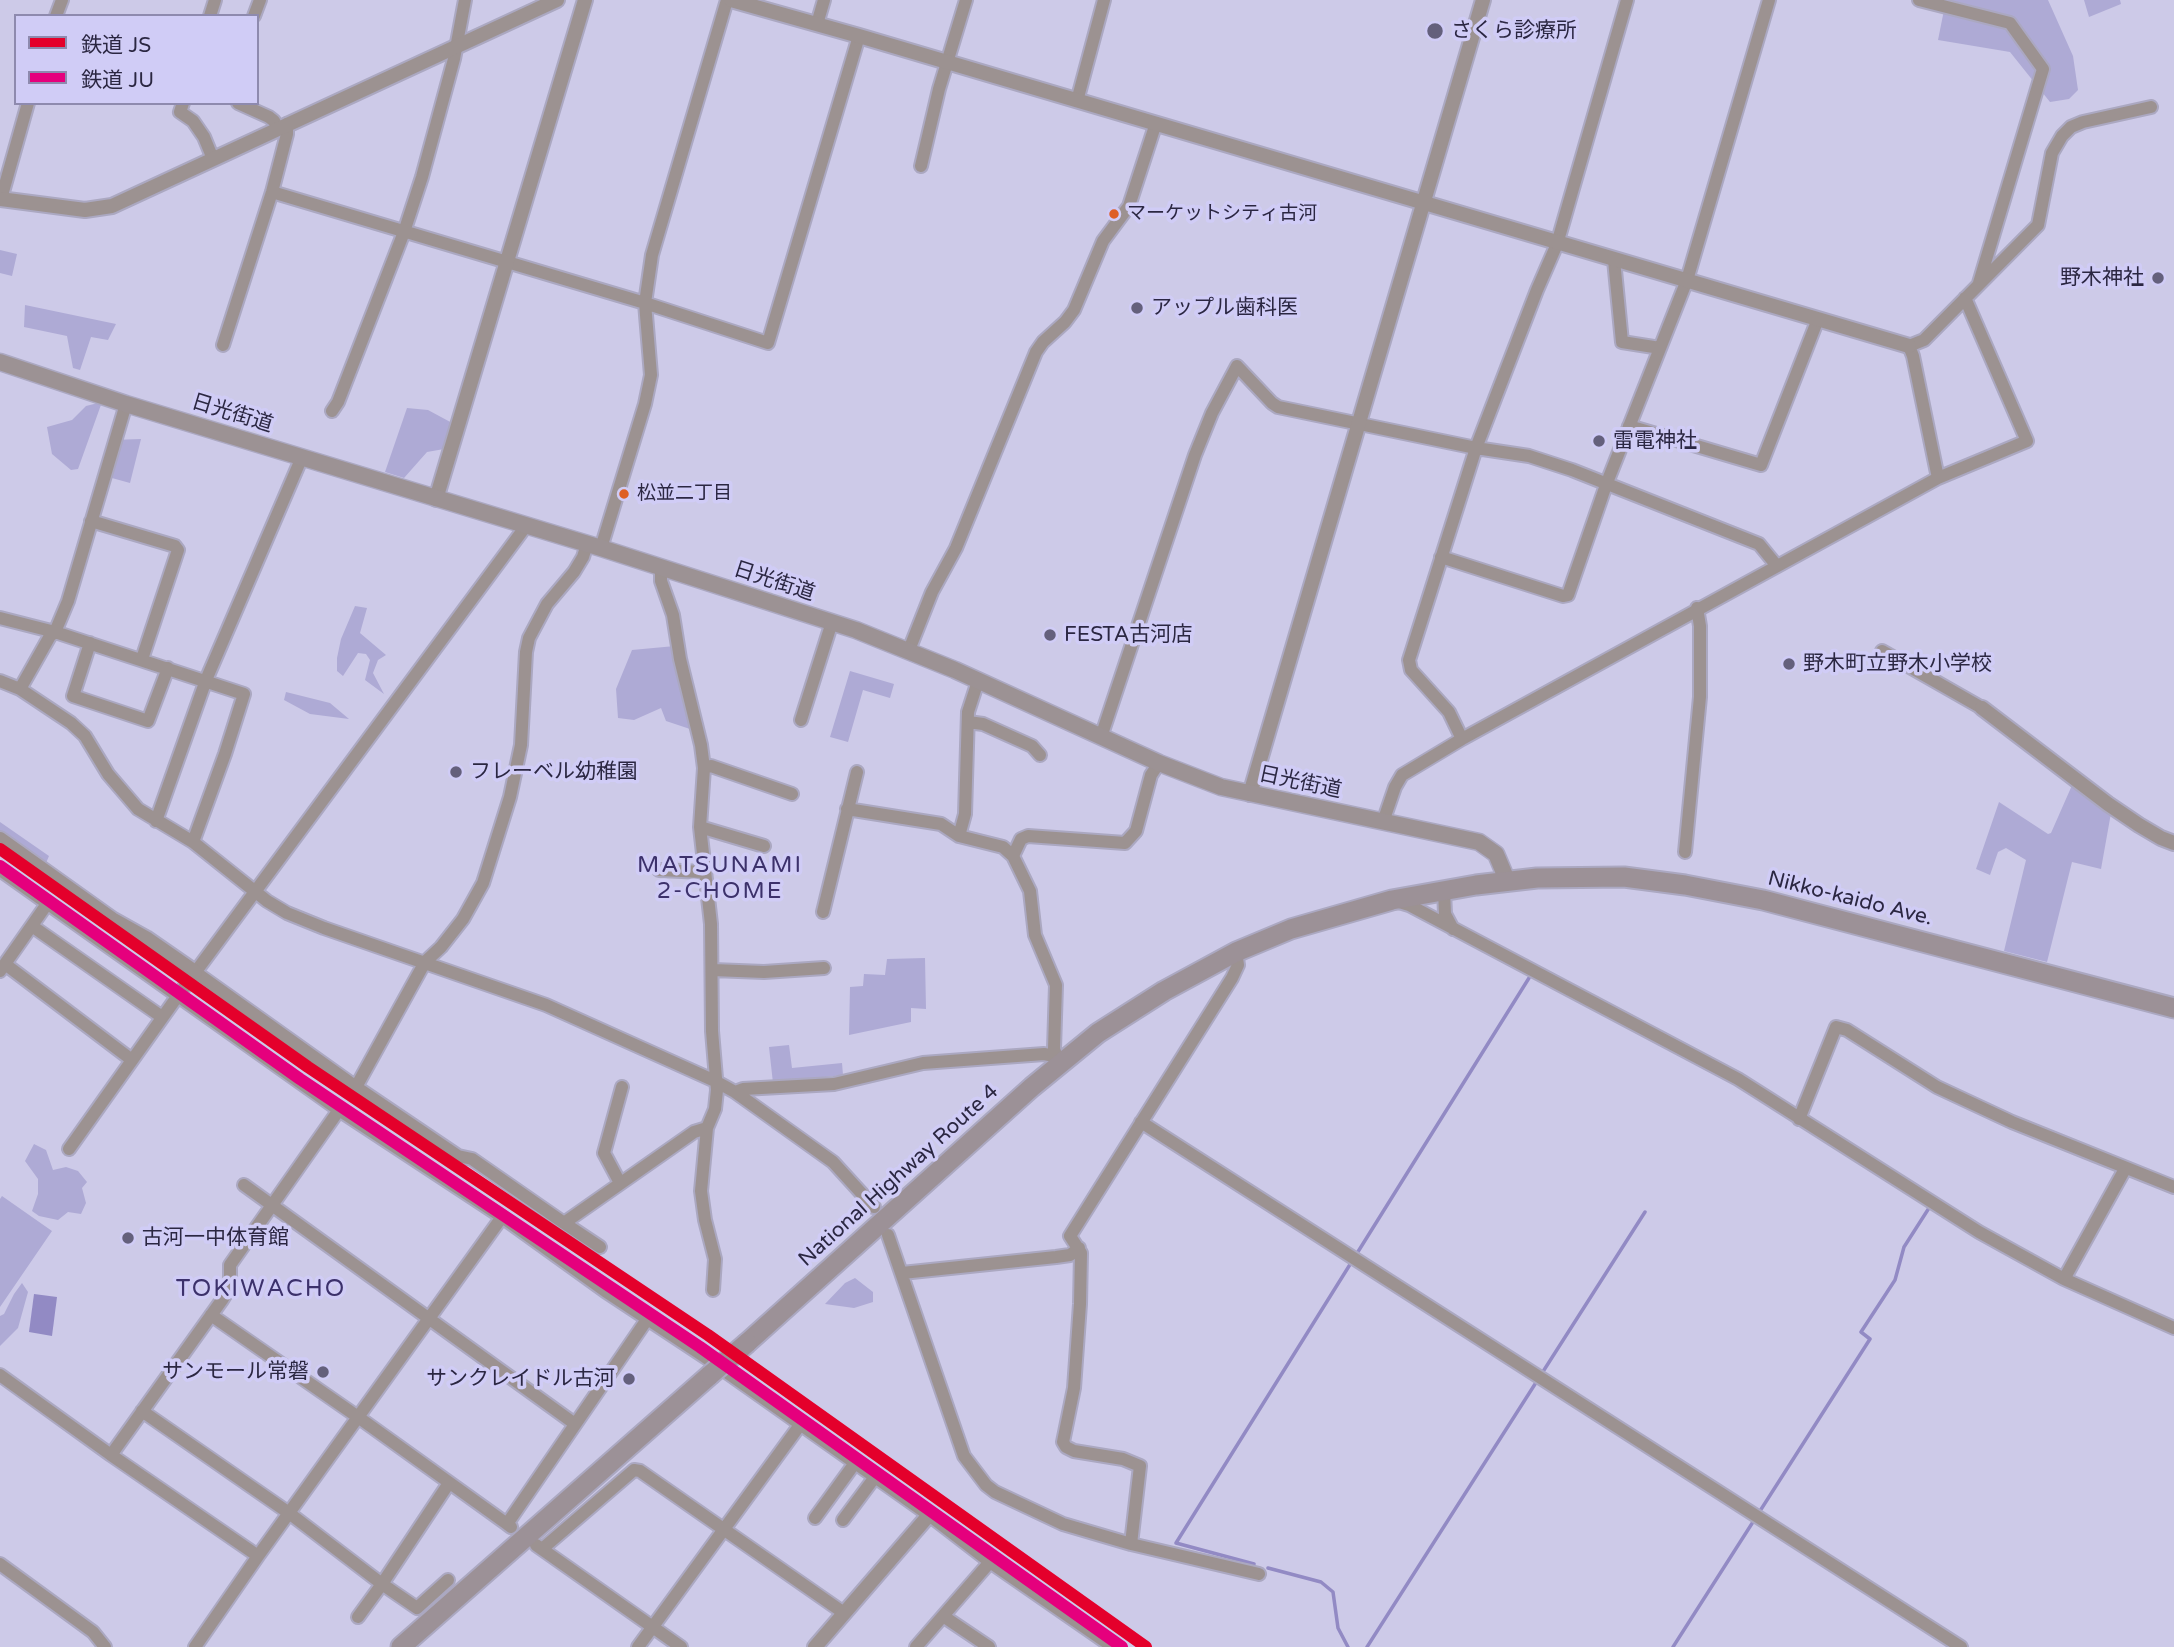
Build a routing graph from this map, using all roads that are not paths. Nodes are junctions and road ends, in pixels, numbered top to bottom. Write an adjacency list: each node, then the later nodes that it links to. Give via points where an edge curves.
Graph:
1 (557, 0): 14 (street)
2 (584, 0): 31 (street)
3 (729, 0): 12 (street); 35 (street, via 652,255)
4 (824, 0): 12 (street)
5 (965, 0): 15 (street)
6 (1104, 0): 16 (street)
7 (1483, 0): 27 (street)
8 (1627, 0): 29 (street)
9 (1769, 0): 32 (street)
10 (1919, 0): 33 (street, via 2010,23 2043,69)
11 (467, 2): 14 (street)
12 (817, 24): 13 (street)
13 (859, 36): 15 (street); 35 (street, via 768,342)
14 (457, 44): 22 (street); 28 (street)
15 (947, 63): 16 (street); 24 (street)
16 (1077, 101): 21 (street)
17 (27, 105): 26 (street)
18 (182, 105): 23 (street, via 180,112 193,121)
19 (242, 105): 22 (street)
20 (2151, 107): 33 (street, via 2083,122 2062,136 2052,153 2038,225)
21 (1156, 123): 27 (street); 61 (street, via 1129,206 1103,241 1074,310 1036,352)
22 (283, 127): 23 (street); 25 (street, via 287,134)
23 (213, 159): 26 (street, via 99,209)
24 (921, 166)
25 (272, 192): 28 (street); 37 (street)
26 (0, 199)
27 (1423, 203): 29 (street); 43 (street)
28 (404, 232): 31 (street); 42 (street)
29 (1557, 244): 30 (street); 45 (street)
30 (1614, 260): 32 (street); 39 (street, via 1622,342)
31 (508, 262): 35 (street); 49 (street)
32 (1687, 280): 36 (street); 39 (street)
33 (1978, 286): 34 (street)
34 (1965, 298): 38 (street, via 1924,340); 47 (street, via 2026,441)
35 (645, 303): 52 (street, via 652,374)
36 (1818, 319): 38 (street); 44 (street, via 1761,465)
37 (223, 345)
38 (1909, 346): 47 (street)
39 (1660, 348): 44 (street)
40 (0, 362): 41 (main road, 日光街道)
41 (126, 404): 46 (main road, 日光街道); 50 (street)
42 (332, 411)
43 (1358, 424): 45 (street); 72 (street, via 1278,407 1237,366 1195,455); 79 (street)
44 (1629, 426): 48 (street)
45 (1476, 449): 48 (street, via 1529,456); 53 (street)
46 (302, 457): 49 (main road, 日光街道); 65 (street)
47 (1938, 478): 54 (street)
48 (1606, 485): 53 (street, via 1568,594); 54 (street, via 1759,544)
49 (436, 499): 51 (main road, 日光街道)
50 (91, 521): 59 (street); 63 (street, via 178,550)
51 (526, 526): 52 (main road, 日光街道); 95 (street)
52 (594, 546): 55 (main road, 日光街道); 103 (street, via 547,604 529,638 521,745 483,883 463,919)
53 (1441, 556): 73 (street, via 1409,660 1411,670 1448,712)
54 (1777, 566): 56 (street)
55 (662, 568): 58 (main road, 日光街道); 76 (street, via 661,582 673,615)
56 (1697, 608): 73 (street); 89 (street, via 1700,698)
57 (0, 618): 59 (street)
58 (832, 622): 61 (main road, 日光街道); 70 (street)
59 (55, 632): 60 (street); 68 (street)
60 (90, 643): 63 (street); 64 (street, via 73,696 148,721)
61 (909, 650): 67 (main road, 日光街道)
62 (1882, 651): 69 (street)
63 (142, 659): 64 (street)
64 (168, 668): 65 (street)
65 (206, 680): 81 (street); 86 (street, via 244,694)
66 (0, 681): 68 (street)
67 (978, 681): 71 (street); 72 (main road, 日光街道)
68 (20, 689): 81 (street, via 85,736 125,795)
69 (1982, 708): 87 (street, via 2108,804)
70 (802, 720)
71 (968, 722): 74 (street, via 1032,746); 84 (street, via 965,814)
72 (1101, 737): 75 (main road, 日光街道)
73 (1462, 739): 82 (street, via 1402,775)
74 (1040, 755)
75 (1159, 763): 79 (main road, 日光街道); 90 (street, via 1151,775 1136,831 1125,844 1028,836 1021,839)
76 (704, 768): 78 (street, via 711,766); 83 (street)
77 (857, 772): 80 (street)
78 (792, 794)
79 (1250, 794): 82 (main road, 日光街道)
80 (847, 809): 84 (street, via 941,824); 99 (street)
81 (156, 821): 86 (street)
82 (1383, 822): 94 (main road, 日光街道, via 1479,842 1496,854)
83 (700, 827): 88 (street); 93 (street)
84 (959, 836): 90 (street, via 1003,847)
85 (0, 839): 107 (street)
86 (193, 842): 95 (street)
87 (2174, 843)
88 (764, 846)
89 (1685, 852)
90 (1013, 856): 112 (street, via 1030,891 1035,935 1056,985)
91 (0, 870): 98 (street)
92 (659, 870): 93 (street)
93 (704, 872): 106 (street)
94 (1507, 880): 96 (highway, National Highway Route 4); 109 (highway, Nikko-kaido Ave., via 1624,877 1763,900)
95 (256, 890): 103 (street, via 287,913); 107 (street)
96 (1444, 890): 97 (highway, National Highway Route 4); 101 (street, via 1445,914)
97 (1392, 900): 101 (street); 102 (highway, National Highway Route 4, via 1291,929)
98 (47, 904): 100 (street); 108 (street)
99 (823, 912)
100 (32, 926): 104 (street); 110 (street)
101 (1453, 929): 118 (street, via 1738,1079)
102 (1236, 952): 112 (highway, National Highway Route 4); 119 (street, via 1238,965 1232,978)
103 (425, 962): 113 (street, via 546,1005); 114 (street)
104 (2, 968): 111 (street)
105 (824, 968): 106 (street)
106 (713, 970): 113 (street)
107 (195, 972): 108 (street); 114 (street)
108 (177, 997): 110 (street); 117 (street)
109 (2174, 1008)
110 (162, 1017): 111 (street)
111 (132, 1060): 121 (street)
112 (1056, 1060): 116 (street, via 1044,1054 923,1063 834,1084); 167 (highway, National Highway Route 4, bridge, via 747,1343)
113 (715, 1081): 116 (street); 120 (street, via 717,1097)
114 (356, 1087): 129 (street)
115 (622, 1087): 123 (street, via 604,1153)
116 (735, 1092): 127 (street, via 834,1163)
117 (339, 1110): 126 (street); 128 (street)
118 (1799, 1119): 122 (street, via 1836,1027 1937,1087); 134 (street, via 1979,1232)
119 (1141, 1122): 132 (street, via 1071,1232); 174 (street)
120 (707, 1128): 123 (street, via 694,1132); 135 (street, via 701,1191 715,1259)
121 (69, 1149)
122 (2125, 1169): 125 (street); 134 (street)
123 (620, 1183): 129 (street)
124 (244, 1185): 126 (street)
125 (2174, 1187)
126 (272, 1207): 136 (street, via 230,1265 230,1287); 138 (street)
127 (874, 1207)
128 (502, 1217): 137 (street); 138 (street)
129 (564, 1223): 131 (street)
130 (888, 1235): 133 (street)
131 (600, 1247)
132 (1079, 1248): 133 (street, via 1056,1257); 154 (street, via 1077,1359 1063,1442 1074,1451 1140,1466)
133 (902, 1273): 154 (street, via 964,1456 979,1477 995,1492 1063,1524)
134 (2064, 1279): 139 (street)
135 (713, 1290)
136 (211, 1315): 141 (street); 142 (street)
137 (648, 1318): 143 (street); 144 (street)
138 (428, 1320): 142 (street); 143 (street)
139 (2174, 1328)
140 (0, 1375): 145 (street)
141 (142, 1411): 145 (street); 149 (street)
142 (358, 1417): 148 (street); 149 (street)
143 (575, 1424): 148 (street, via 510,1526)
144 (800, 1424): 146 (street); 153 (street)
145 (111, 1455): 155 (street)
146 (855, 1463): 147 (street); 151 (street)
147 (875, 1477): 150 (street); 152 (street)
148 (449, 1483): 160 (street)
149 (289, 1513): 155 (street); 160 (street)
150 (929, 1515): 156 (street); 161 (street)
151 (815, 1518)
152 (843, 1520)
153 (724, 1529): 161 (street); 164 (street); 164 (street, via 634,1470 539,1547)
154 (1131, 1544): 158 (street)
155 (258, 1556): 166 (street)
156 (990, 1562): 162 (street); 173 (street)
157 (0, 1564): 165 (street, via 93,1632)
158 (1259, 1574)
159 (448, 1580): 160 (street, via 417,1608)
160 (382, 1584): 163 (street)
161 (844, 1613): 170 (street)
162 (943, 1616): 171 (street); 172 (street)
163 (358, 1617)
164 (653, 1627): 168 (street); 169 (street)
165 (105, 1647)
166 (195, 1647)
167 (401, 1647)
168 (638, 1647)
169 (681, 1647)
170 (815, 1647)
171 (916, 1647)
172 (989, 1647)
173 (1113, 1647)
174 (1961, 1647)

